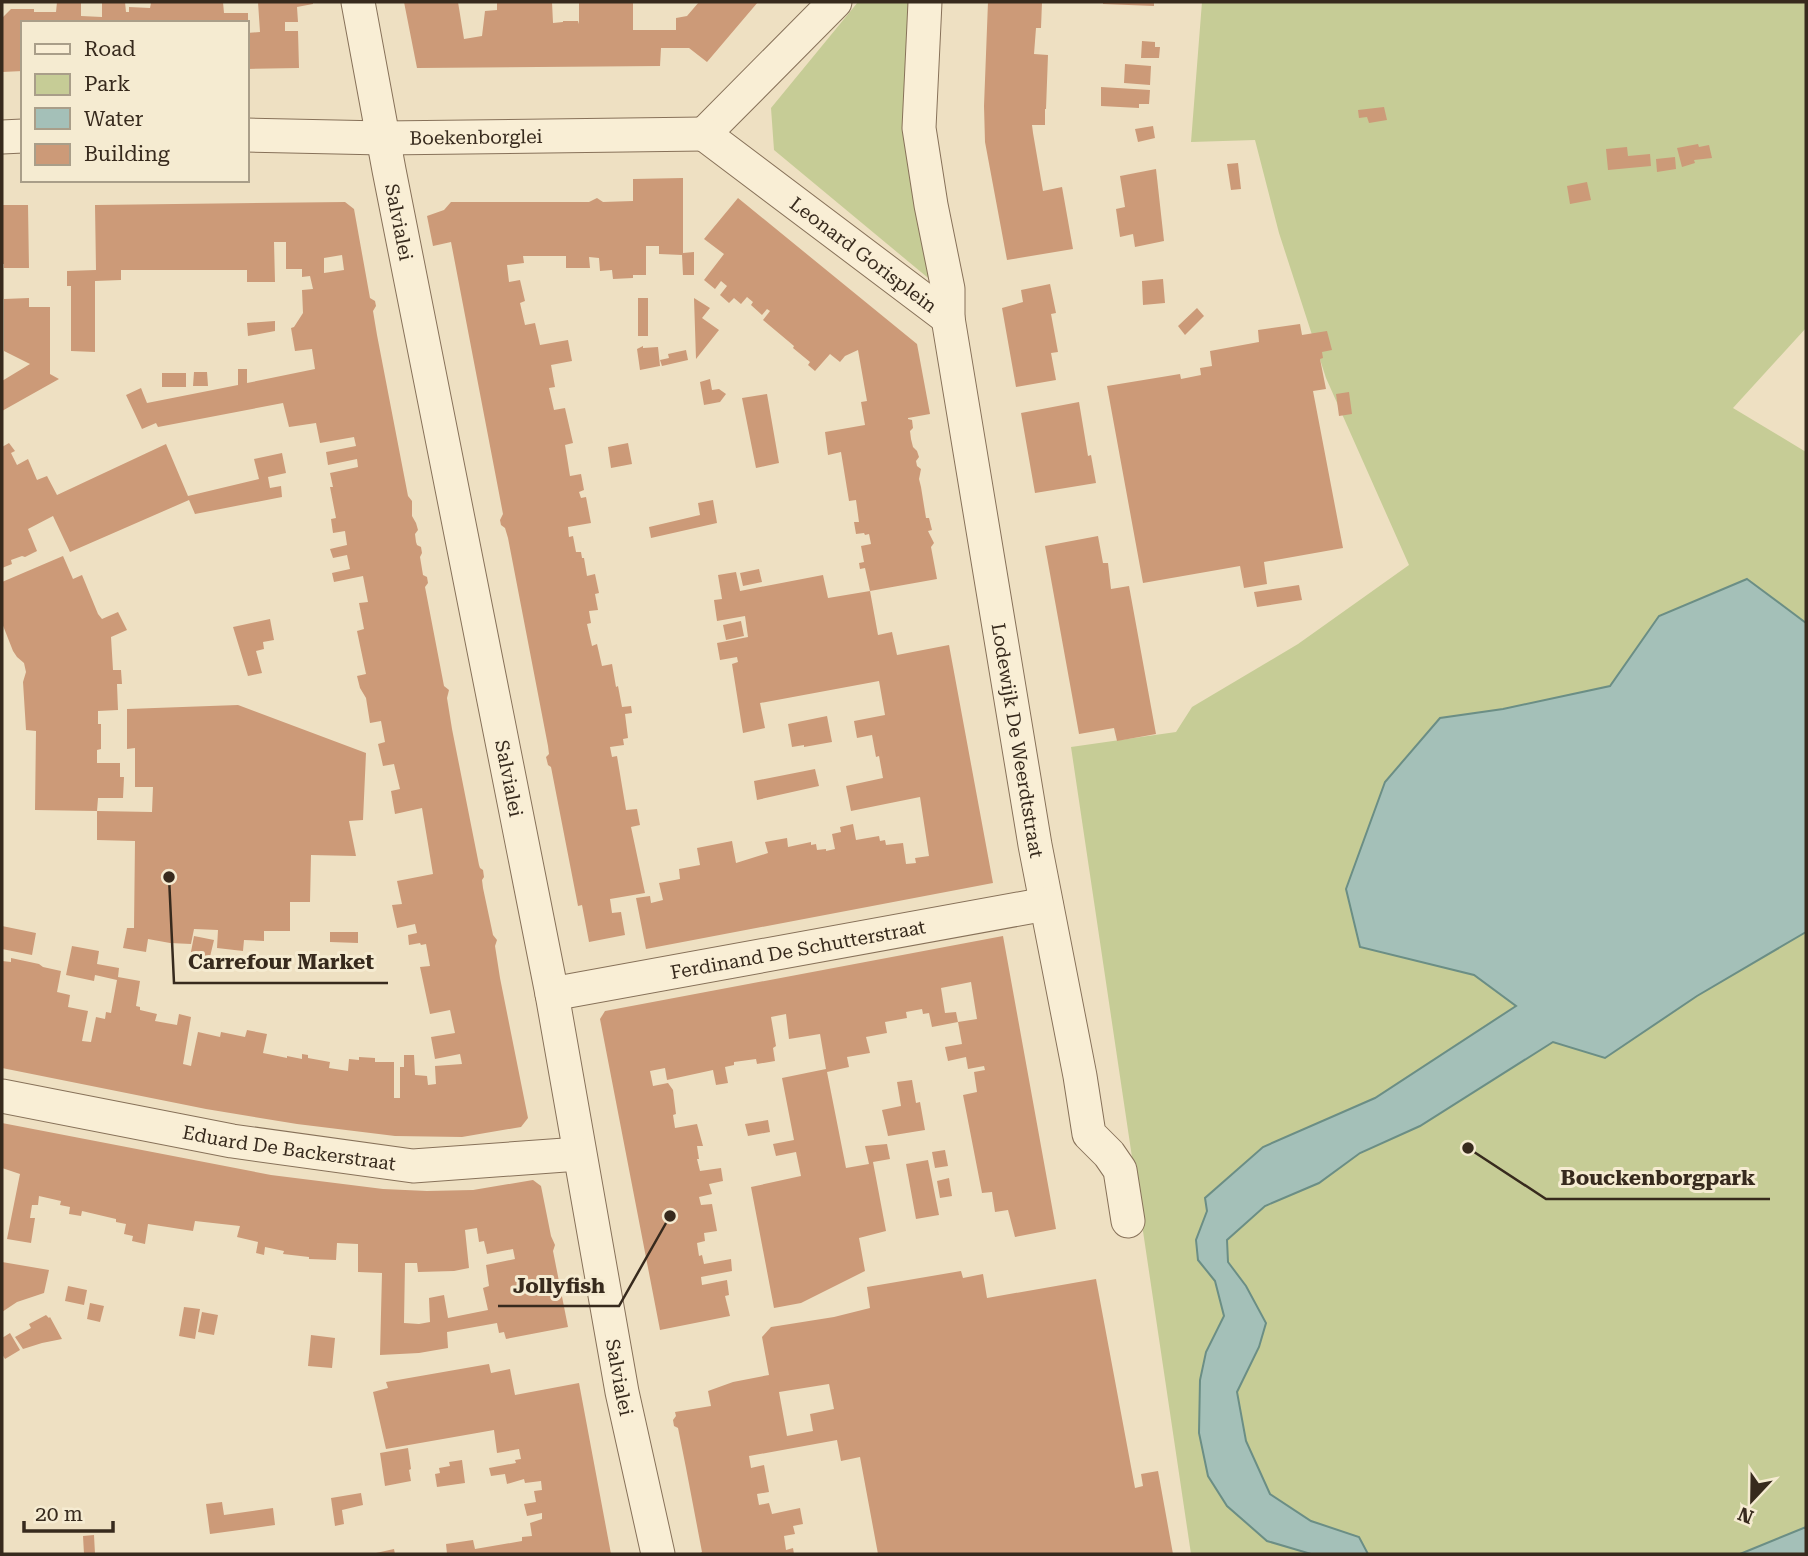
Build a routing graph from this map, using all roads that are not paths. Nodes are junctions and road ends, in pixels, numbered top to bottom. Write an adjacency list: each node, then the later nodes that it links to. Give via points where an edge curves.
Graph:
1 (358, 2): 8 (street, Salvialei)
2 (835, 2): 4 (street)
3 (925, 2): 9 (street, Leonard Gorisplein, via 919,128 948,289)
4 (704, 134): 8 (street, Boekenborglei); 9 (street, Leonard Gorisplein)
5 (248, 135): 8 (street, Boekenborglei)
6 (21, 136): 7 (street)
7 (2, 137)
8 (383, 138): 11 (street, Salvialei)
9 (948, 318): 10 (street, Lodewijk De Weerdtstraat)
10 (1046, 904): 11 (street, Ferdinand De Schutterstraat); 14 (street, Lodewijk De Weerdtstraat, via 1089,1135 1120,1170)
11 (552, 994): 13 (street, Salvialei)
12 (2, 1096): 13 (street, Eduard De Backerstraat, via 232,1141 413,1166)
13 (579, 1154): 15 (street, Salvialei, via 622,1392)
14 (1128, 1221)
15 (658, 1554)

